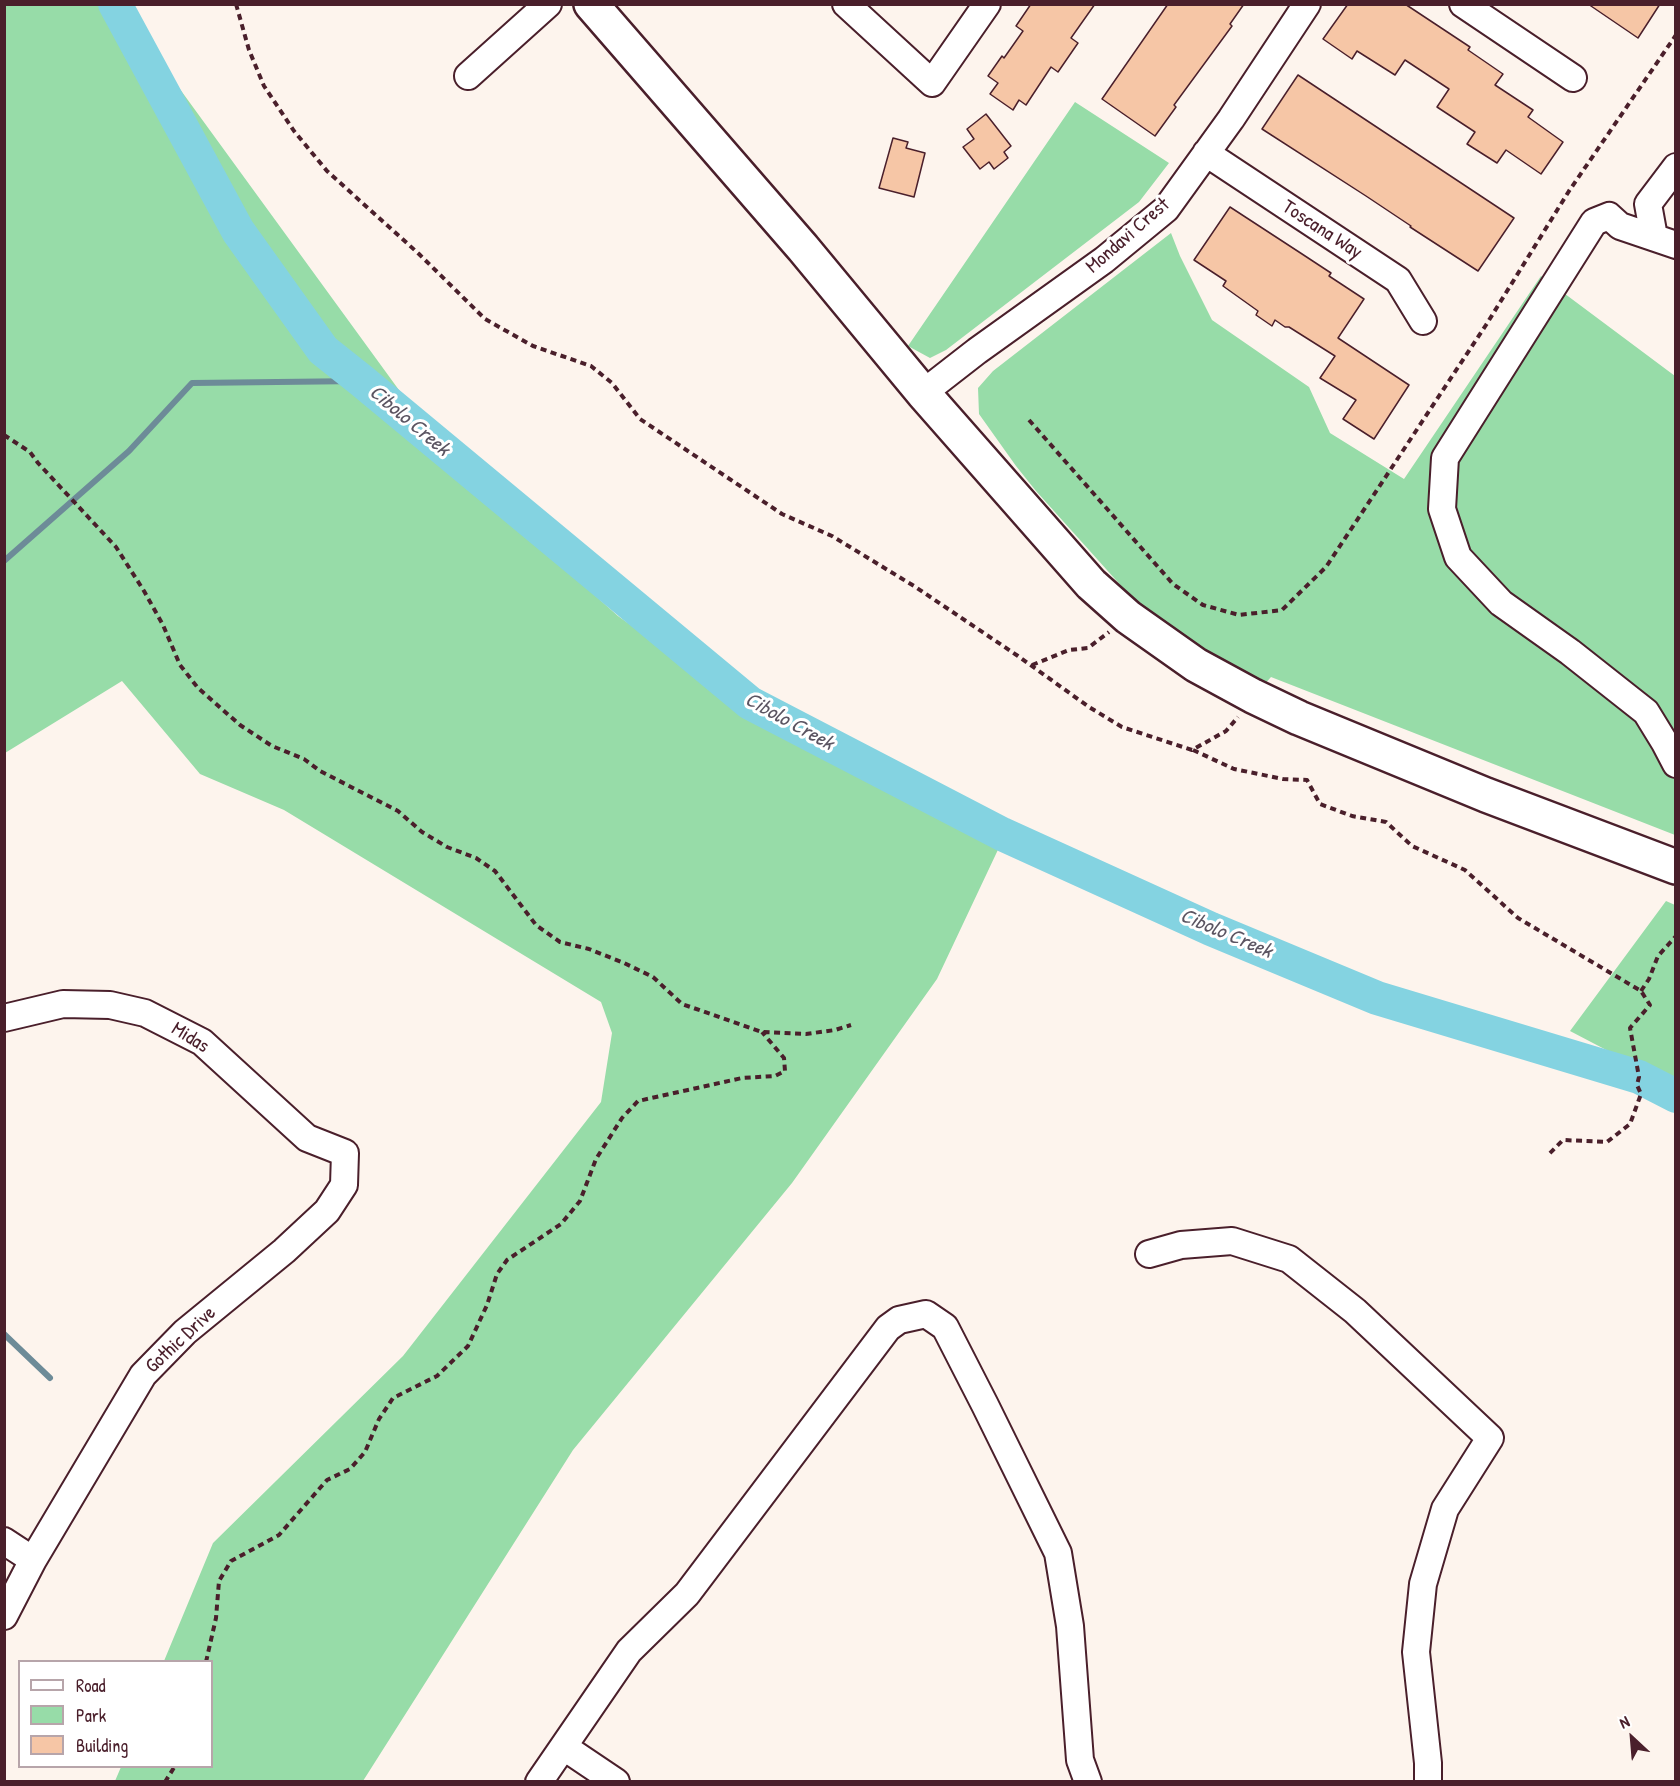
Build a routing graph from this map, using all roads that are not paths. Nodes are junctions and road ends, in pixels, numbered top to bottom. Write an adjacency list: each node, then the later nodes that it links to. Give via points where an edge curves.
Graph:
1 (548, 4): 7 (street)
2 (591, 4): 13 (main road)
3 (846, 4): 4 (street, via 932,83)
4 (987, 4)
5 (1307, 4): 9 (street, Mondavi Crest)
6 (1463, 4): 8 (street)
7 (468, 76)
8 (1573, 78)
9 (1206, 153): 12 (street, Toscana Way, via 1398,280); 13 (street, Mondavi Crest, via 1166,209 1104,260)
10 (1676, 167): 11 (street, via 1648,204)
11 (1665, 241): 14 (street, via 1620,226 1609,216 1594,222 1445,458 1442,509 1458,557 1502,603 1646,712)
12 (1423, 321)
13 (923, 393): 15 (main road, via 1091,584 1128,617 1196,665 1299,718)
14 (1676, 764)
15 (1676, 867)
16 (4, 1018): 17 (street, Midas, via 63,1004 110,1005 146,1013 202,1042 307,1138)
17 (345, 1153): 20 (street, Gothic Drive, via 344,1185 327,1211 185,1332 143,1375)
18 (1149, 1254): 26 (street, via 1181,1245 1232,1241 1289,1259 1355,1311 1490,1438 1445,1509 1423,1584 1416,1652)
19 (4, 1541): 20 (street)
20 (33, 1560): 21 (street, Gothic Drive)
21 (4, 1616)
22 (564, 1747): 23 (street); 24 (street); 25 (street, via 629,1651 687,1594 888,1328 928,1305 945,1327 1058,1553 1070,1626 1080,1760)
23 (540, 1782)
24 (616, 1782)
25 (1088, 1782)
26 (1428, 1782)

